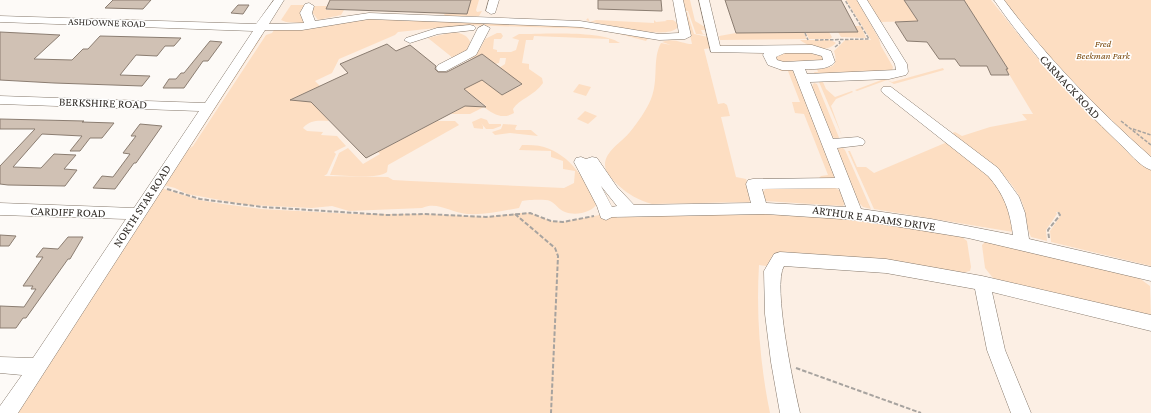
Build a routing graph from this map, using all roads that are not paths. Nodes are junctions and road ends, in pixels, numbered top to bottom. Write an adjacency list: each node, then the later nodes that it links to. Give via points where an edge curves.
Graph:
1 (279, 0): 11 (street, NORTH STAR ROAD)
2 (494, 0): 8 (street)
3 (678, 0): 13 (street, via 685,36)
4 (704, 0): 15 (street, via 716,50)
5 (862, 0): 17 (street, via 901,64 902,72 889,75)
6 (998, 0): 23 (street, CARMACK ROAD, via 1024,36 1065,83)
7 (309, 6): 10 (street, via 306,13)
8 (491, 12)
9 (0, 19): 11 (street, ASHDOWNE ROAD)
10 (311, 26): 11 (street, ASHDOWNE ROAD); 13 (street, ASHDOWNE ROAD, via 360,17 410,15 600,26)
11 (260, 27): 20 (street, NORTH STAR ROAD)
12 (484, 28): 13 (street, via 591,32 652,44); 14 (street, via 437,31); 16 (street, via 472,52)
13 (659, 37)
14 (410, 40)
15 (784, 49): 17 (street, via 772,52 769,55 770,60); 17 (street, via 818,50 829,57 829,62)
16 (442, 68)
17 (800, 72): 22 (street)
18 (887, 90): 30 (street, via 993,172 1013,198)
19 (0, 100): 20 (street, BERKSHIRE ROAD)
20 (207, 107): 28 (street, NORTH STAR ROAD)
21 (858, 142): 22 (street)
22 (828, 144): 24 (street)
23 (1151, 165)
24 (844, 183): 25 (street, via 753,184); 29 (street)
25 (760, 208): 27 (street, ARTHUR E ADAMS DRIVE); 29 (street, ARTHUR E ADAMS DRIVE)
26 (0, 209): 28 (street, CARDIFF ROAD)
27 (617, 212): 27 (street, via 612,191 587,162 604,206)
28 (136, 214): 35 (street, NORTH STAR ROAD)
29 (856, 214): 30 (street, ARTHUR E ADAMS DRIVE, via 892,218)
30 (1022, 244): 31 (street, ARTHUR E ADAMS DRIVE)
31 (1151, 274)
32 (982, 283): 33 (street); 37 (street, via 886,266 780,259 772,271 780,362); 38 (street, via 997,353)
33 (1151, 323)
34 (0, 365): 35 (street)
35 (37, 367): 36 (street, NORTH STAR ROAD)
36 (7, 413)
37 (790, 413)
38 (1021, 413)

